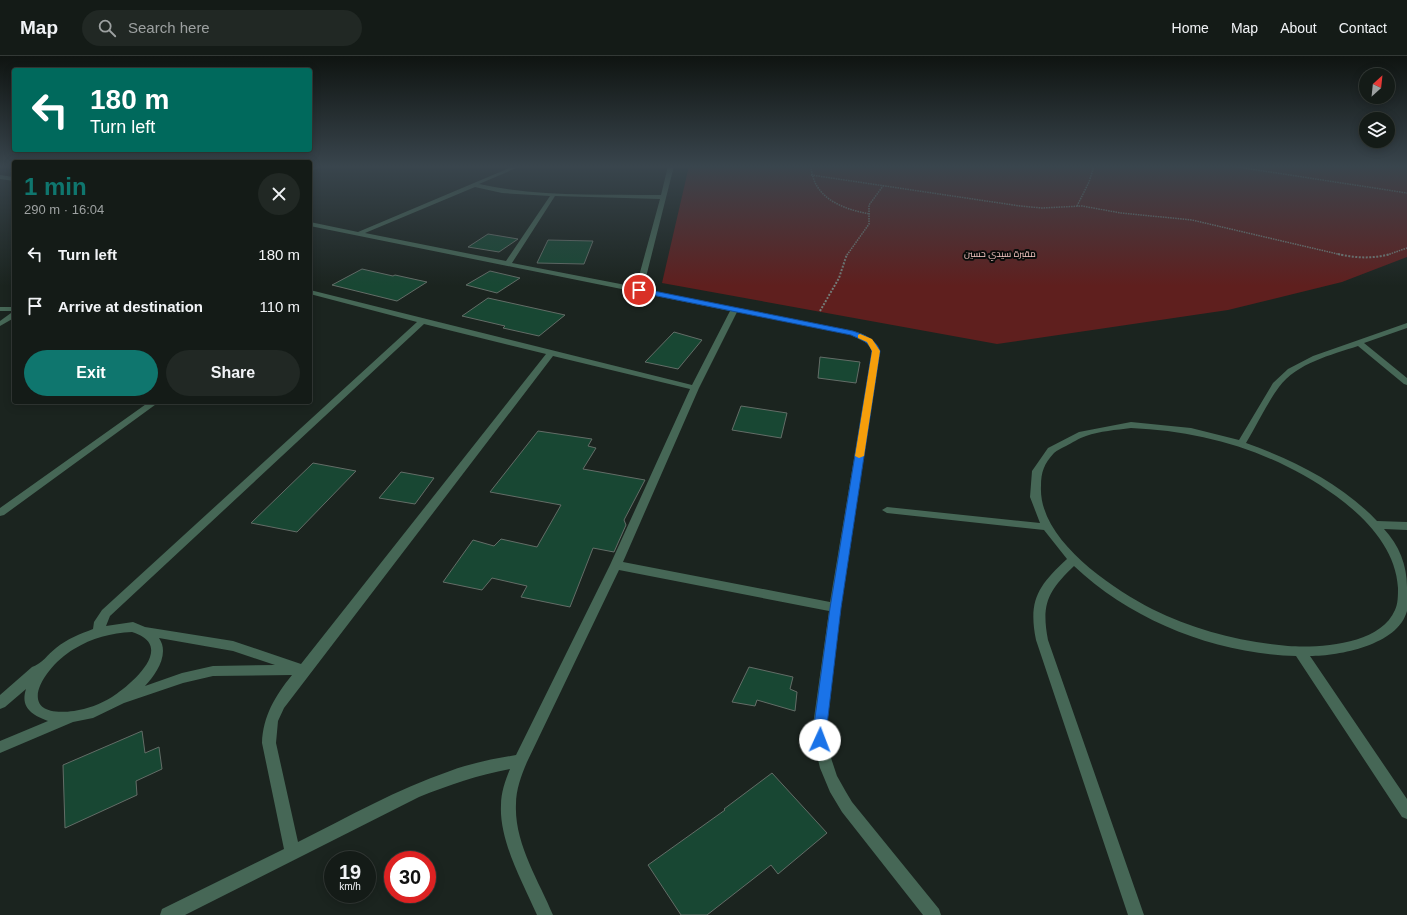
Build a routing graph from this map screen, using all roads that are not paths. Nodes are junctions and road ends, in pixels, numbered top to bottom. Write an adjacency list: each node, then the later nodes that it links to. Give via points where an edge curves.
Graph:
1 (423, 206): 5 (street)
2 (546, 206): 6 (street)
3 (662, 206): 7 (street)
4 (312, 224): 5 (street)
5 (358, 234): 6 (street)
6 (508, 264): 7 (street)
7 (639, 290): 11 (street)
8 (312, 293): 13 (street)
9 (12, 309): 10 (street)
10 (0, 310)
11 (734, 310): 19 (street); 29 (street, via 853,333 875,347)
12 (12, 316): 14 (street)
13 (422, 321): 17 (street); 31 (street, via 106,613 100,622)
14 (0, 324)
15 (1407, 324): 16 (street)
16 (1358, 342): 18 (street); 21 (street, via 1302,364 1283,377 1271,392)
17 (551, 352): 19 (street); 34 (street)
18 (1407, 382)
19 (695, 388): 28 (street)
20 (152, 404): 23 (street)
21 (1241, 444): 24 (street, via 1314,478 1336,492); 26 (street, via 1157,426 1131,425 1086,431 1068,438 1053,448 1042,460 1036,474 1034,490 1037,508)
22 (887, 510): 26 (street)
23 (0, 513)
24 (1374, 525): 25 (street); 32 (street, via 1391,547 1402,569 1405,591 1401,611 1387,629 1365,642 1336,650)
25 (1407, 526)
26 (1046, 527): 27 (street)
27 (1073, 560): 32 (street, via 1124,599 1191,631 1264,650); 45 (street, via 1046,588 1040,600 1038,626)
28 (616, 565): 29 (street); 39 (street)
29 (835, 608): 44 (street, via 820,725 823,757 836,791 847,807)
30 (146, 631): 31 (street, via 128,627); 34 (street, via 233,646); 35 (street, via 155,638 158,649 155,661 133,689)
31 (99, 632): 33 (street, via 80,639)
32 (1300, 652): 40 (street)
33 (48, 662): 36 (street); 37 (street, via 36,676 30,691 31,704 47,716)
34 (304, 670): 35 (street, via 213,671 182,678); 41 (street, via 273,713 268,728 268,743)
35 (115, 701): 37 (street, via 95,711)
36 (0, 703)
37 (74, 717): 38 (street)
38 (0, 747)
39 (520, 761): 41 (street, via 485,767 451,777 414,792); 43 (street, via 510,785 509,828)
40 (1407, 812)
41 (292, 852): 42 (street)
42 (168, 915)
43 (545, 915)
44 (933, 915)
45 (1136, 915)

